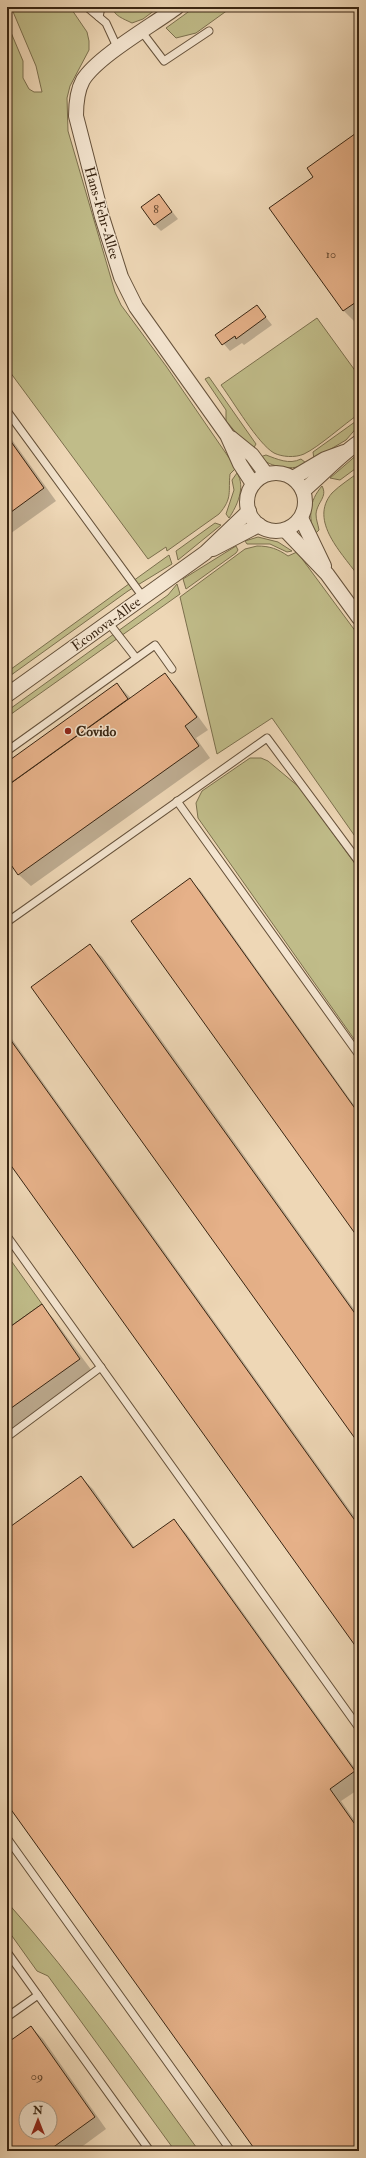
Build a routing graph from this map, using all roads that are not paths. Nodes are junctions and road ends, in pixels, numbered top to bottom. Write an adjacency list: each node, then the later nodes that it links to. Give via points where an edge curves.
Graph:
1 (87, 7): 4 (lane)
2 (101, 7): 4 (lane)
3 (178, 7): 6 (street, Hans-Fehr-Allee)
4 (99, 17): 7 (lane, via 106,24)
5 (209, 31): 6 (lane, via 164,61)
6 (142, 32): 7 (street, Hans-Fehr-Allee)
7 (118, 49): 9 (street, Hans-Fehr-Allee, via 93,67 83,81 76,100 79,132 102,217 121,277 136,307)
8 (7, 411): 22 (lane)
9 (227, 435): 12 (street, Hans-Fehr-Allee, via 252,455); 14 (street, Hans-Fehr-Allee, via 240,464)
10 (359, 442): 11 (street)
11 (346, 451): 13 (street, via 325,459); 15 (street, via 332,467)
12 (266, 474): 13 (street, via 285,474); 14 (street)
13 (293, 478): 15 (street)
14 (253, 484): 16 (street, via 248,494)
15 (303, 491): 17 (street, via 306,501)
16 (248, 511): 18 (street); 20 (street, Econova-Allee)
17 (301, 518): 19 (street); 21 (street)
18 (259, 526): 19 (street, via 267,530); 20 (street, Econova-Allee)
19 (285, 530): 21 (street)
20 (205, 553): 22 (street, Econova-Allee)
21 (327, 574): 23 (street)
22 (142, 597): 24 (street, Econova-Allee)
23 (359, 618)
24 (108, 622): 25 (lane); 27 (street, Econova-Allee)
25 (136, 658): 26 (lane, via 155,645); 28 (lane)
26 (172, 669)
27 (7, 695)
28 (7, 751)
29 (177, 801): 30 (lane, via 267,738); 31 (lane); 32 (lane)
30 (359, 862)
31 (7, 922)
32 (359, 1055)
33 (7, 1236): 34 (lane)
34 (100, 1367): 35 (lane); 36 (lane)
35 (7, 1437)
36 (359, 1728)
37 (7, 1838): 42 (lane)
38 (7, 1952): 39 (lane)
39 (38, 1995): 40 (lane); 41 (lane)
40 (7, 2017)
41 (150, 2151)
42 (231, 2151)

